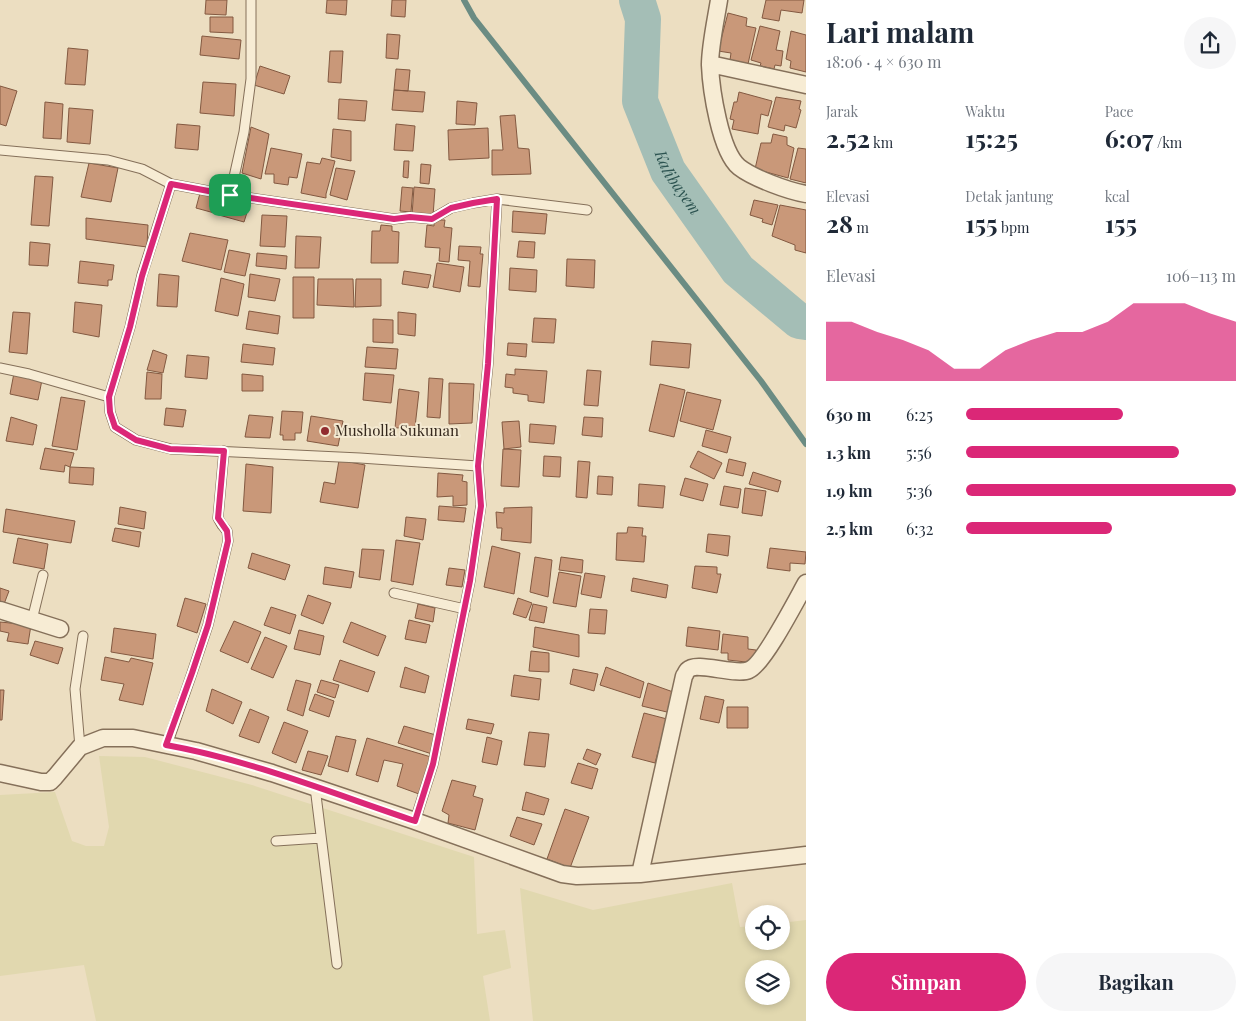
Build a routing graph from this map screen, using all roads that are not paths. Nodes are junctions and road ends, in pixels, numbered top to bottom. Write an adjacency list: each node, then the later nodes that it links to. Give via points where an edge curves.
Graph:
1 (251, 0): 8 (lane, via 251,79 244,132)
2 (719, 0): 3 (street)
3 (710, 64): 4 (street); 7 (street, via 719,125 726,149 738,166 756,177)
4 (806, 85)
5 (0, 150): 6 (lane, via 108,160 142,169)
6 (171, 184): 8 (lane); 12 (lane)
7 (806, 194)
8 (230, 195): 9 (lane, via 394,219 432,219 451,208)
9 (497, 199): 10 (lane); 14 (lane, via 488,364)
10 (587, 210)
11 (0, 368): 12 (lane)
12 (109, 397): 13 (lane, via 115,427 136,440 170,449)
13 (224, 451): 14 (lane); 23 (lane, via 218,518 227,531 228,541 208,625)
14 (478, 466): 18 (lane, via 481,506)
15 (43, 575): 20 (lane)
16 (806, 583): 31 (street, via 753,668 742,672 693,667 687,670)
17 (394, 593): 18 (lane)
18 (464, 609): 27 (lane, via 433,764)
19 (0, 610): 20 (street)
20 (32, 620): 21 (street)
21 (60, 629)
22 (83, 636): 24 (lane, via 75,689)
23 (166, 745): 24 (street, via 133,738 103,738); 26 (street, via 196,750)
24 (80, 746): 25 (street, via 50,782)
25 (0, 773)
26 (315, 787): 27 (street); 28 (lane)
27 (415, 821): 31 (street, via 562,874)
28 (321, 838): 29 (lane); 32 (lane)
29 (276, 841)
30 (806, 855): 31 (street)
31 (640, 874)
32 (337, 964)

